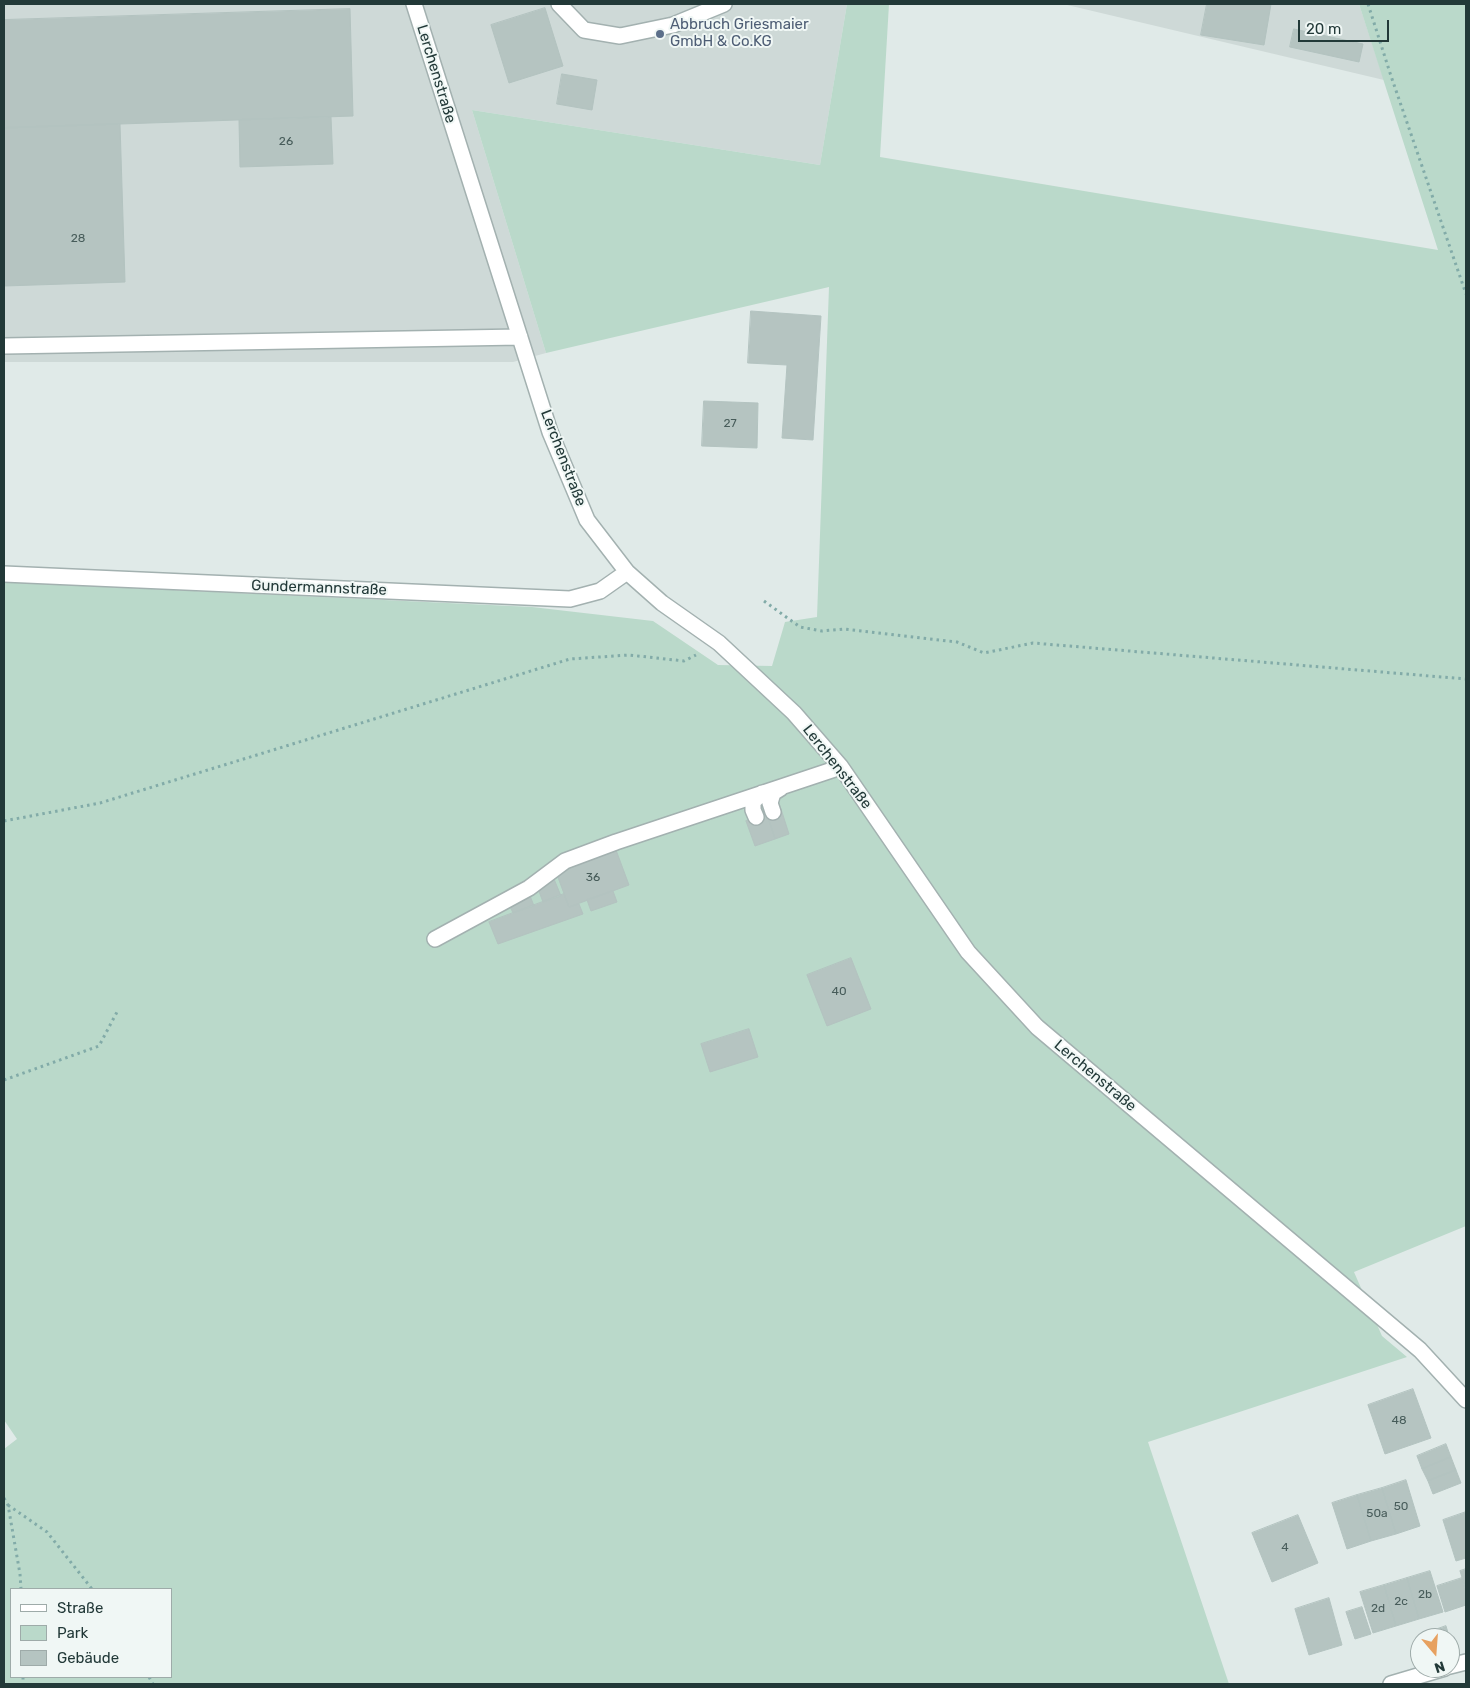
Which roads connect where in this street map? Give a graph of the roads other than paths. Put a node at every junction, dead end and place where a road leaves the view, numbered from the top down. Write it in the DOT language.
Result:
graph roads {
  1 [pos="414,4"];
  2 [pos="559,4"];
  3 [pos="724,4"];
  4 [pos="520,337"];
  5 [pos="4,346"];
  6 [pos="627,572"];
  7 [pos="4,574"];
  8 [pos="841,767"];
  9 [pos="787,785"];
  10 [pos="762,793"];
  11 [pos="773,812"];
  12 [pos="756,817"];
  13 [pos="435,939"];
  14 [pos="1466,1400"];
  15 [pos="1411,1678"];
  16 [pos="1391,1684"];
  1 -- 4 [label="street, Lerchenstraße"];
  2 -- 3 [label="street"];
  4 -- 5 [label="street"];
  4 -- 6 [label="street, Lerchenstraße"];
  6 -- 7 [label="street, Gundermannstraße"];
  6 -- 8 [label="street, Lerchenstraße"];
  8 -- 9 [label="street"];
  8 -- 14 [label="street, Lerchenstraße"];
  9 -- 10 [label="street"];
  9 -- 11 [label="street"];
  10 -- 12 [label="street"];
  10 -- 13 [label="street"];
  15 -- 16 [label="street"];
}
